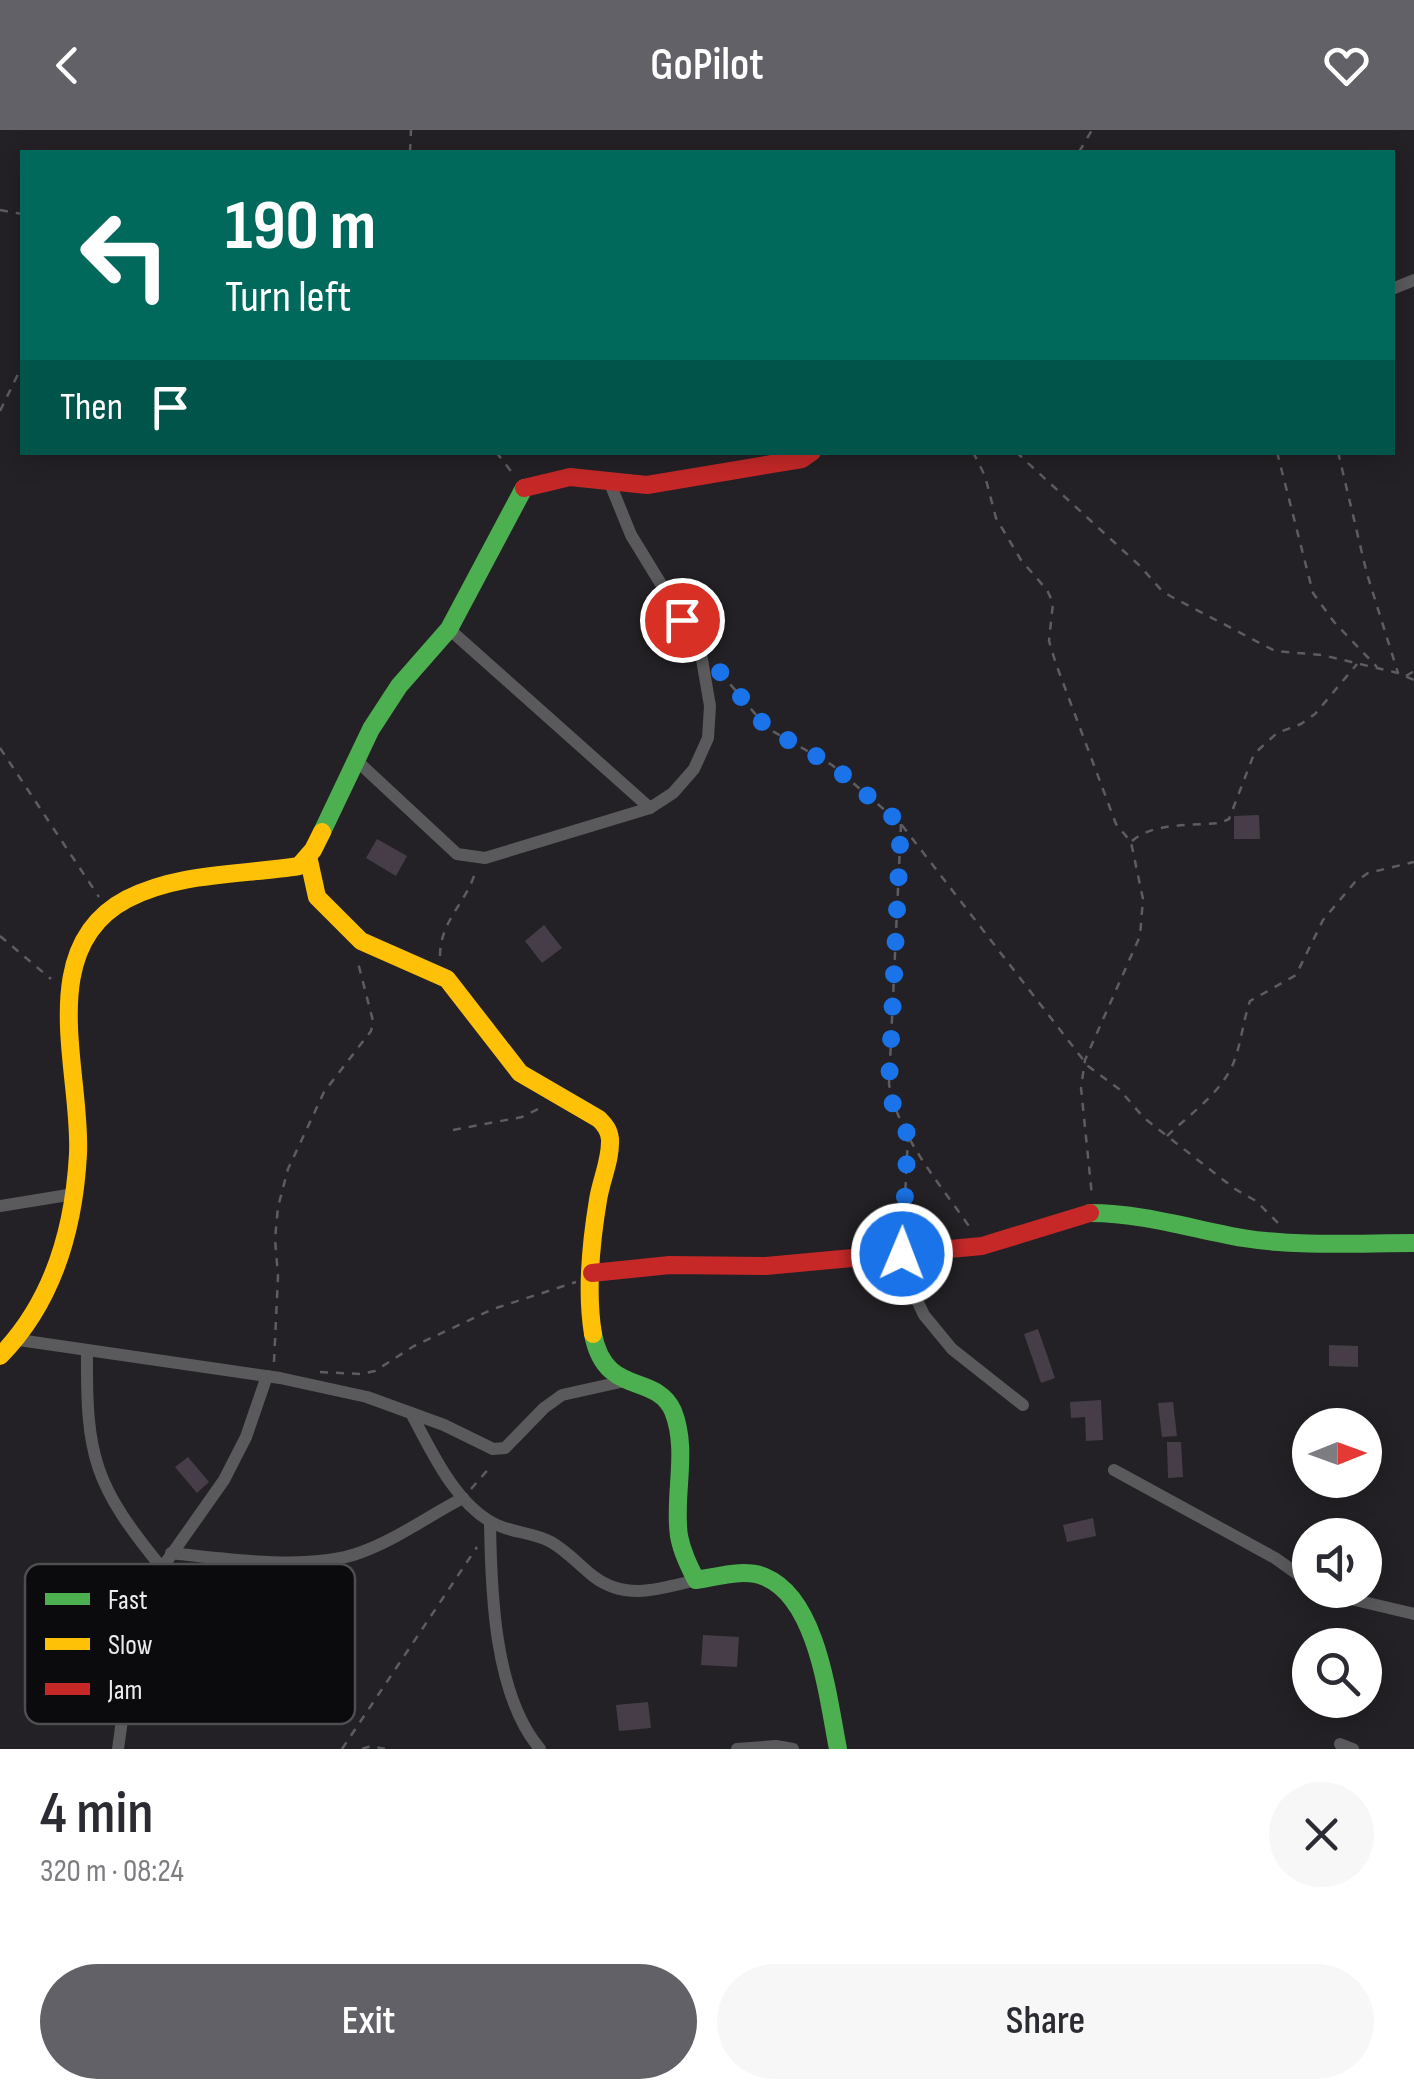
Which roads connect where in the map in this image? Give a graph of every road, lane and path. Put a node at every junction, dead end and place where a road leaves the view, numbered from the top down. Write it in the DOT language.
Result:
graph roads {
  1 [pos="20,371"];
  2 [pos="0,411"];
  3 [pos="498,455"];
  4 [pos="808,455"];
  5 [pos="975,455"];
  6 [pos="1019,455"];
  7 [pos="1278,455"];
  8 [pos="1339,455"];
  9 [pos="609,481"];
  10 [pos="524,488"];
  11 [pos="449,629"];
  12 [pos="700,648"];
  13 [pos="1358,664"];
  14 [pos="1379,670"];
  15 [pos="1414,672"];
  16 [pos="1398,673"];
  17 [pos="1405,676"];
  18 [pos="1414,680"];
  19 [pos="0,748"];
  20 [pos="356,759"];
  21 [pos="650,808"];
  22 [pos="901,824"];
  23 [pos="1131,842"];
  24 [pos="308,856"];
  25 [pos="470,858"];
  26 [pos="1414,862"];
  27 [pos="108,911"];
  28 [pos="0,936"];
  29 [pos="356,955"];
  30 [pos="432,974"];
  31 [pos="68,992"];
  32 [pos="1085,1060"];
  33 [pos="562,1097"];
  34 [pos="453,1130"];
  35 [pos="908,1135"];
  36 [pos="1166,1136"];
  37 [pos="74,1194"];
  38 [pos="0,1206"];
  39 [pos="1091,1213"];
  40 [pos="1302,1242"];
  41 [pos="1414,1243"];
  42 [pos="982,1246"];
  43 [pos="899,1254"];
  44 [pos="592,1275"];
  45 [pos="19,1340"];
  46 [pos="87,1350"];
  47 [pos="0,1356"];
  48 [pos="311,1372"];
  49 [pos="270,1377"];
  50 [pos="627,1381"];
  51 [pos="1023,1405"];
  52 [pos="411,1412"];
  53 [pos="505,1448"];
  54 [pos="1114,1470"];
  55 [pos="463,1498"];
  56 [pos="490,1526"];
  57 [pos="171,1553"];
  58 [pos="159,1564"];
  59 [pos="164,1564"];
  60 [pos="1292,1570"];
  61 [pos="696,1580"];
  62 [pos="1382,1606"];
  63 [pos="1414,1614"];
  64 [pos="121,1724"];
  65 [pos="118,1749"];
  66 [pos="342,1749"];
  67 [pos="362,1749"];
  68 [pos="385,1749"];
  69 [pos="540,1749"];
  70 [pos="737,1749"];
  71 [pos="794,1749"];
  72 [pos="838,1749"];
  1 -- 2 [label="path"];
  3 -- 10 [label="path"];
  4 -- 9 [label="street"];
  5 -- 23 [label="path"];
  6 -- 13 [label="path"];
  7 -- 14 [label="path"];
  8 -- 16 [label="path"];
  9 -- 10 [label="street"];
  9 -- 12 [label="street"];
  10 -- 11 [label="street"];
  11 -- 20 [label="street"];
  11 -- 21 [label="street"];
  12 -- 21 [label="street"];
  12 -- 22 [label="path"];
  13 -- 14 [label="path"];
  13 -- 23 [label="path"];
  14 -- 16 [label="path"];
  15 -- 17 [label="path"];
  16 -- 17 [label="path"];
  17 -- 18 [label="path"];
  19 -- 27 [label="path"];
  20 -- 24 [label="street"];
  20 -- 25 [label="street"];
  21 -- 25 [label="street"];
  22 -- 32 [label="path"];
  22 -- 35 [label="path"];
  23 -- 32 [label="path"];
  24 -- 27 [label="street"];
  24 -- 30 [label="street"];
  25 -- 30 [label="path"];
  26 -- 36 [label="path"];
  27 -- 31 [label="street"];
  28 -- 31 [label="path"];
  29 -- 49 [label="path"];
  30 -- 33 [label="street"];
  31 -- 37 [label="street"];
  32 -- 36 [label="path"];
  32 -- 39 [label="path"];
  33 -- 34 [label="path"];
  33 -- 44 [label="street"];
  35 -- 42 [label="path"];
  35 -- 43 [label="path"];
  36 -- 40 [label="path"];
  37 -- 38 [label="street"];
  37 -- 45 [label="street"];
  39 -- 40 [label="street"];
  39 -- 42 [label="street"];
  40 -- 41 [label="street"];
  42 -- 43 [label="street"];
  43 -- 44 [label="street"];
  43 -- 51 [label="street"];
  44 -- 48 [label="path"];
  44 -- 50 [label="street"];
  45 -- 46 [label="street"];
  45 -- 47 [label="street"];
  46 -- 49 [label="street"];
  46 -- 58 [label="street"];
  49 -- 52 [label="street"];
  49 -- 57 [label="street"];
  50 -- 53 [label="street"];
  50 -- 61 [label="street"];
  52 -- 53 [label="street"];
  52 -- 55 [label="street"];
  53 -- 55 [label="path"];
  54 -- 60 [label="street"];
  55 -- 56 [label="street"];
  55 -- 57 [label="street"];
  56 -- 61 [label="street"];
  56 -- 66 [label="path"];
  56 -- 69 [label="street"];
  57 -- 59 [label="street"];
  61 -- 72 [label="street"];
  62 -- 63 [label="street"];
  64 -- 65 [label="street"];
  67 -- 68 [label="path"];
  70 -- 71 [label="street"];
}
